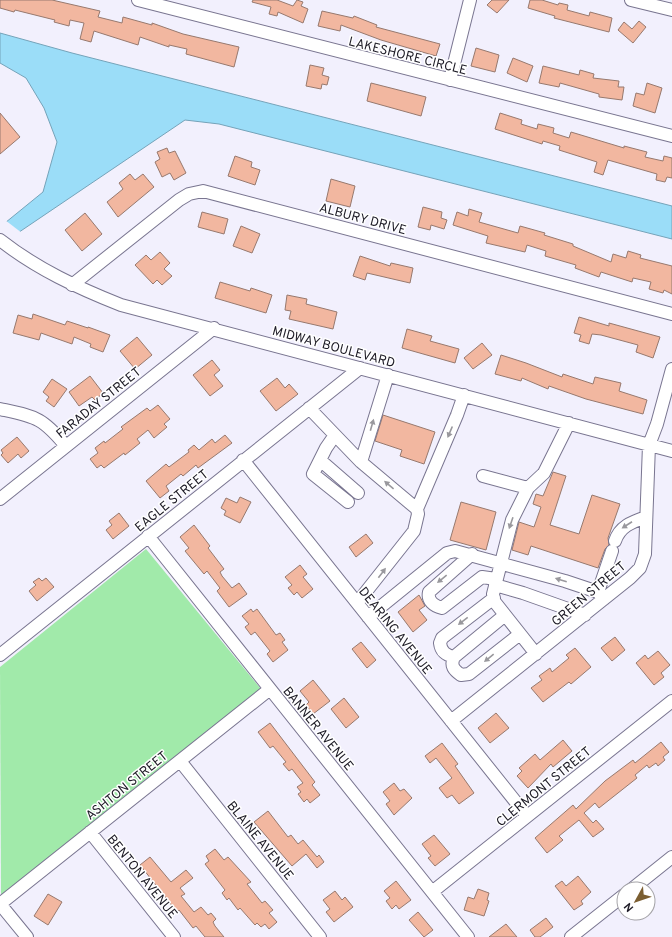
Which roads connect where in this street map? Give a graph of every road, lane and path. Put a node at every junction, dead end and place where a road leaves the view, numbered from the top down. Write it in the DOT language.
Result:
graph roads {
  1 [pos="138,0"];
  2 [pos="470,0"];
  3 [pos="631,0"];
  4 [pos="672,10"];
  5 [pos="450,80"];
  6 [pos="672,136"];
  7 [pos="0,240"];
  8 [pos="72,285"];
  9 [pos="672,314"];
  10 [pos="214,328"];
  11 [pos="360,368"];
  12 [pos="672,369"];
  13 [pos="388,375"];
  14 [pos="464,395"];
  15 [pos="309,408"];
  16 [pos="0,409"];
  17 [pos="569,423"];
  18 [pos="335,435"];
  19 [pos="649,445"];
  20 [pos="66,446"];
  21 [pos="672,451"];
  22 [pos="243,460"];
  23 [pos="320,460"];
  24 [pos="362,462"];
  25 [pos="483,476"];
  26 [pos="528,488"];
  27 [pos="358,493"];
  28 [pos="0,498"];
  29 [pos="348,502"];
  30 [pos="417,509"];
  31 [pos="646,517"];
  32 [pos="148,536"];
  33 [pos="472,554"];
  34 [pos="501,562"];
  35 [pos="496,582"];
  36 [pos="601,596"];
  37 [pos="494,598"];
  38 [pos="357,603"];
  39 [pos="505,615"];
  40 [pos="584,615"];
  41 [pos="368,617"];
  42 [pos="520,634"];
  43 [pos="536,654"];
  44 [pos="0,655"];
  45 [pos="454,657"];
  46 [pos="270,689"];
  47 [pos="672,701"];
  48 [pos="451,721"];
  49 [pos="180,761"];
  50 [pos="527,816"];
  51 [pos="90,832"];
  52 [pos="672,857"];
  53 [pos="642,881"];
  54 [pos="432,892"];
  55 [pos="616,901"];
  56 [pos="0,904"];
  57 [pos="27,937"];
  58 [pos="174,937"];
  59 [pos="320,937"];
  60 [pos="468,937"];
  61 [pos="571,937"];
  1 -- 5 [label="street, LAKESHORE CIRCLE"];
  2 -- 5 [label="street"];
  3 -- 4 [label="street"];
  5 -- 6 [label="street, LAKESHORE CIRCLE"];
  7 -- 8 [label="street, MIDWAY BOULEVARD"];
  8 -- 9 [label="street, ALBURY DRIVE"];
  8 -- 10 [label="street, MIDWAY BOULEVARD"];
  10 -- 11 [label="street, MIDWAY BOULEVARD"];
  10 -- 20 [label="street, FARADAY STREET"];
  11 -- 13 [label="street, MIDWAY BOULEVARD"];
  11 -- 15 [label="street, EAGLE STREET"];
  12 -- 19 [label="street, GREEN STREET"];
  13 -- 14 [label="street, MIDWAY BOULEVARD"];
  24 -- 13 [label="street, one-way"];
  14 -- 17 [label="street, MIDWAY BOULEVARD"];
  14 -- 30 [label="street, one-way"];
  15 -- 18 [label="street"];
  15 -- 22 [label="street, EAGLE STREET"];
  16 -- 20 [label="street"];
  17 -- 19 [label="street, MIDWAY BOULEVARD"];
  17 -- 26 [label="street"];
  18 -- 23 [label="street"];
  18 -- 24 [label="street"];
  19 -- 21 [label="street, MIDWAY BOULEVARD"];
  19 -- 31 [label="street, GREEN STREET"];
  20 -- 28 [label="street, FARADAY STREET"];
  22 -- 32 [label="street, EAGLE STREET"];
  22 -- 38 [label="street, DEARING AVENUE"];
  23 -- 27 [label="street"];
  23 -- 29 [label="street"];
  30 -- 24 [label="street, one-way"];
  25 -- 26 [label="street"];
  26 -- 34 [label="street, one-way"];
  38 -- 30 [label="street, one-way"];
  31 -- 36 [label="street, one-way"];
  31 -- 36 [label="street, GREEN STREET"];
  32 -- 44 [label="street, EAGLE STREET"];
  32 -- 46 [label="street, BANNER AVENUE"];
  33 -- 34 [label="street"];
  33 -- 35 [label="street, one-way"];
  33 -- 41 [label="street"];
  34 -- 35 [label="street"];
  36 -- 34 [label="street, one-way"];
  35 -- 37 [label="street"];
  35 -- 40 [label="street"];
  36 -- 40 [label="street, GREEN STREET"];
  37 -- 39 [label="street"];
  37 -- 45 [label="street, one-way"];
  38 -- 41 [label="street, DEARING AVENUE"];
  39 -- 42 [label="street"];
  39 -- 45 [label="street"];
  40 -- 43 [label="street, GREEN STREET"];
  41 -- 48 [label="street, DEARING AVENUE"];
  42 -- 43 [label="street"];
  42 -- 45 [label="street, one-way"];
  43 -- 48 [label="street, GREEN STREET"];
  46 -- 49 [label="street, ASHTON STREET"];
  46 -- 54 [label="street, BANNER AVENUE"];
  47 -- 50 [label="street, CLERMONT STREET"];
  48 -- 50 [label="street, DEARING AVENUE"];
  49 -- 51 [label="street, ASHTON STREET"];
  49 -- 59 [label="street, BLAINE AVENUE"];
  50 -- 54 [label="street, CLERMONT STREET"];
  51 -- 56 [label="street, ASHTON STREET"];
  51 -- 58 [label="street, BENTON AVENUE"];
  52 -- 53 [label="street"];
  54 -- 60 [label="street, BANNER AVENUE"];
  55 -- 61 [label="street"];
  56 -- 57 [label="street"];
}
